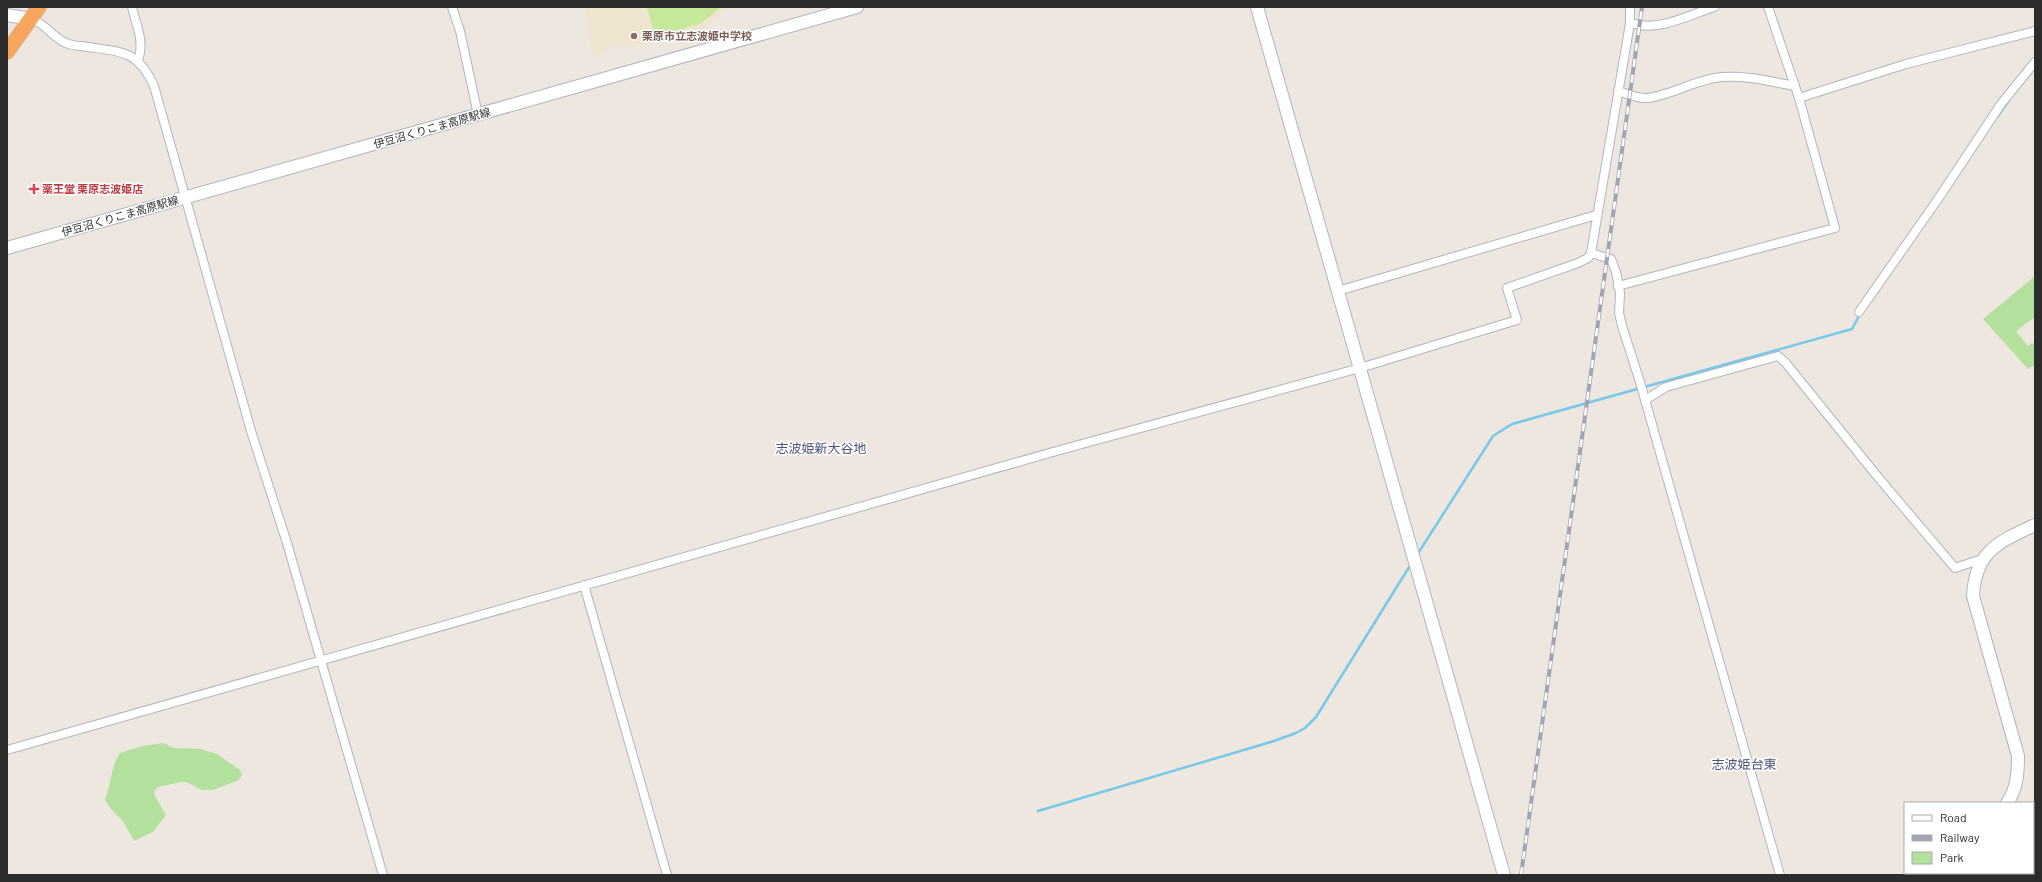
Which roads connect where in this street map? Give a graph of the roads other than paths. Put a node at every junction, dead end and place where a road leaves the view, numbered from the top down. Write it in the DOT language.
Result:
graph roads {
  1 [pos="39,7"];
  2 [pos="132,7"];
  3 [pos="452,7"];
  4 [pos="857,7"];
  5 [pos="1257,7"];
  6 [pos="1630,7"];
  7 [pos="1714,7"];
  8 [pos="1768,7"];
  9 [pos="824,11"];
  10 [pos="7,15"];
  11 [pos="31,20"];
  12 [pos="1630,23"];
  13 [pos="2035,31"];
  14 [pos="7,52"];
  15 [pos="138,60"];
  16 [pos="2035,62"];
  17 [pos="1795,86"];
  18 [pos="1618,91"];
  19 [pos="1799,98"];
  20 [pos="478,115"];
  21 [pos="185,198"];
  22 [pos="1596,215"];
  23 [pos="7,248"];
  24 [pos="1591,253"];
  25 [pos="1618,286"];
  26 [pos="1338,291"];
  27 [pos="1859,312"];
  28 [pos="1360,368"];
  29 [pos="1644,397"];
  30 [pos="2035,525"];
  31 [pos="1982,559"];
  32 [pos="584,585"];
  33 [pos="320,661"];
  34 [pos="7,750"];
  35 [pos="2008,802"];
  36 [pos="383,875"];
  37 [pos="667,875"];
  38 [pos="1504,875"];
  39 [pos="1780,875"];
  1 -- 11 [label="highway"];
  2 -- 15 [label="street"];
  3 -- 20 [label="street"];
  4 -- 9 [label="street, 伊豆沼くりこま高原駅線"];
  5 -- 26 [label="street"];
  6 -- 12 [label="street"];
  7 -- 12 [label="street"];
  8 -- 17 [label="street"];
  9 -- 20 [label="street, 伊豆沼くりこま高原駅線"];
  10 -- 11 [label="street"];
  11 -- 14 [label="highway"];
  11 -- 15 [label="street"];
  12 -- 18 [label="street"];
  13 -- 19 [label="street"];
  15 -- 21 [label="street"];
  16 -- 27 [label="street"];
  17 -- 18 [label="street"];
  17 -- 19 [label="street"];
  18 -- 22 [label="street"];
  19 -- 25 [label="street"];
  20 -- 21 [label="street, 伊豆沼くりこま高原駅線"];
  21 -- 23 [label="street, 伊豆沼くりこま高原駅線"];
  21 -- 33 [label="street"];
  22 -- 24 [label="street"];
  22 -- 26 [label="street"];
  24 -- 25 [label="street"];
  24 -- 28 [label="street"];
  25 -- 29 [label="street"];
  26 -- 28 [label="street"];
  28 -- 32 [label="street"];
  28 -- 38 [label="street"];
  29 -- 31 [label="street"];
  29 -- 39 [label="street"];
  30 -- 31 [label="street"];
  31 -- 35 [label="street"];
  32 -- 33 [label="street"];
  32 -- 37 [label="street"];
  33 -- 34 [label="street"];
  33 -- 36 [label="street"];
}
